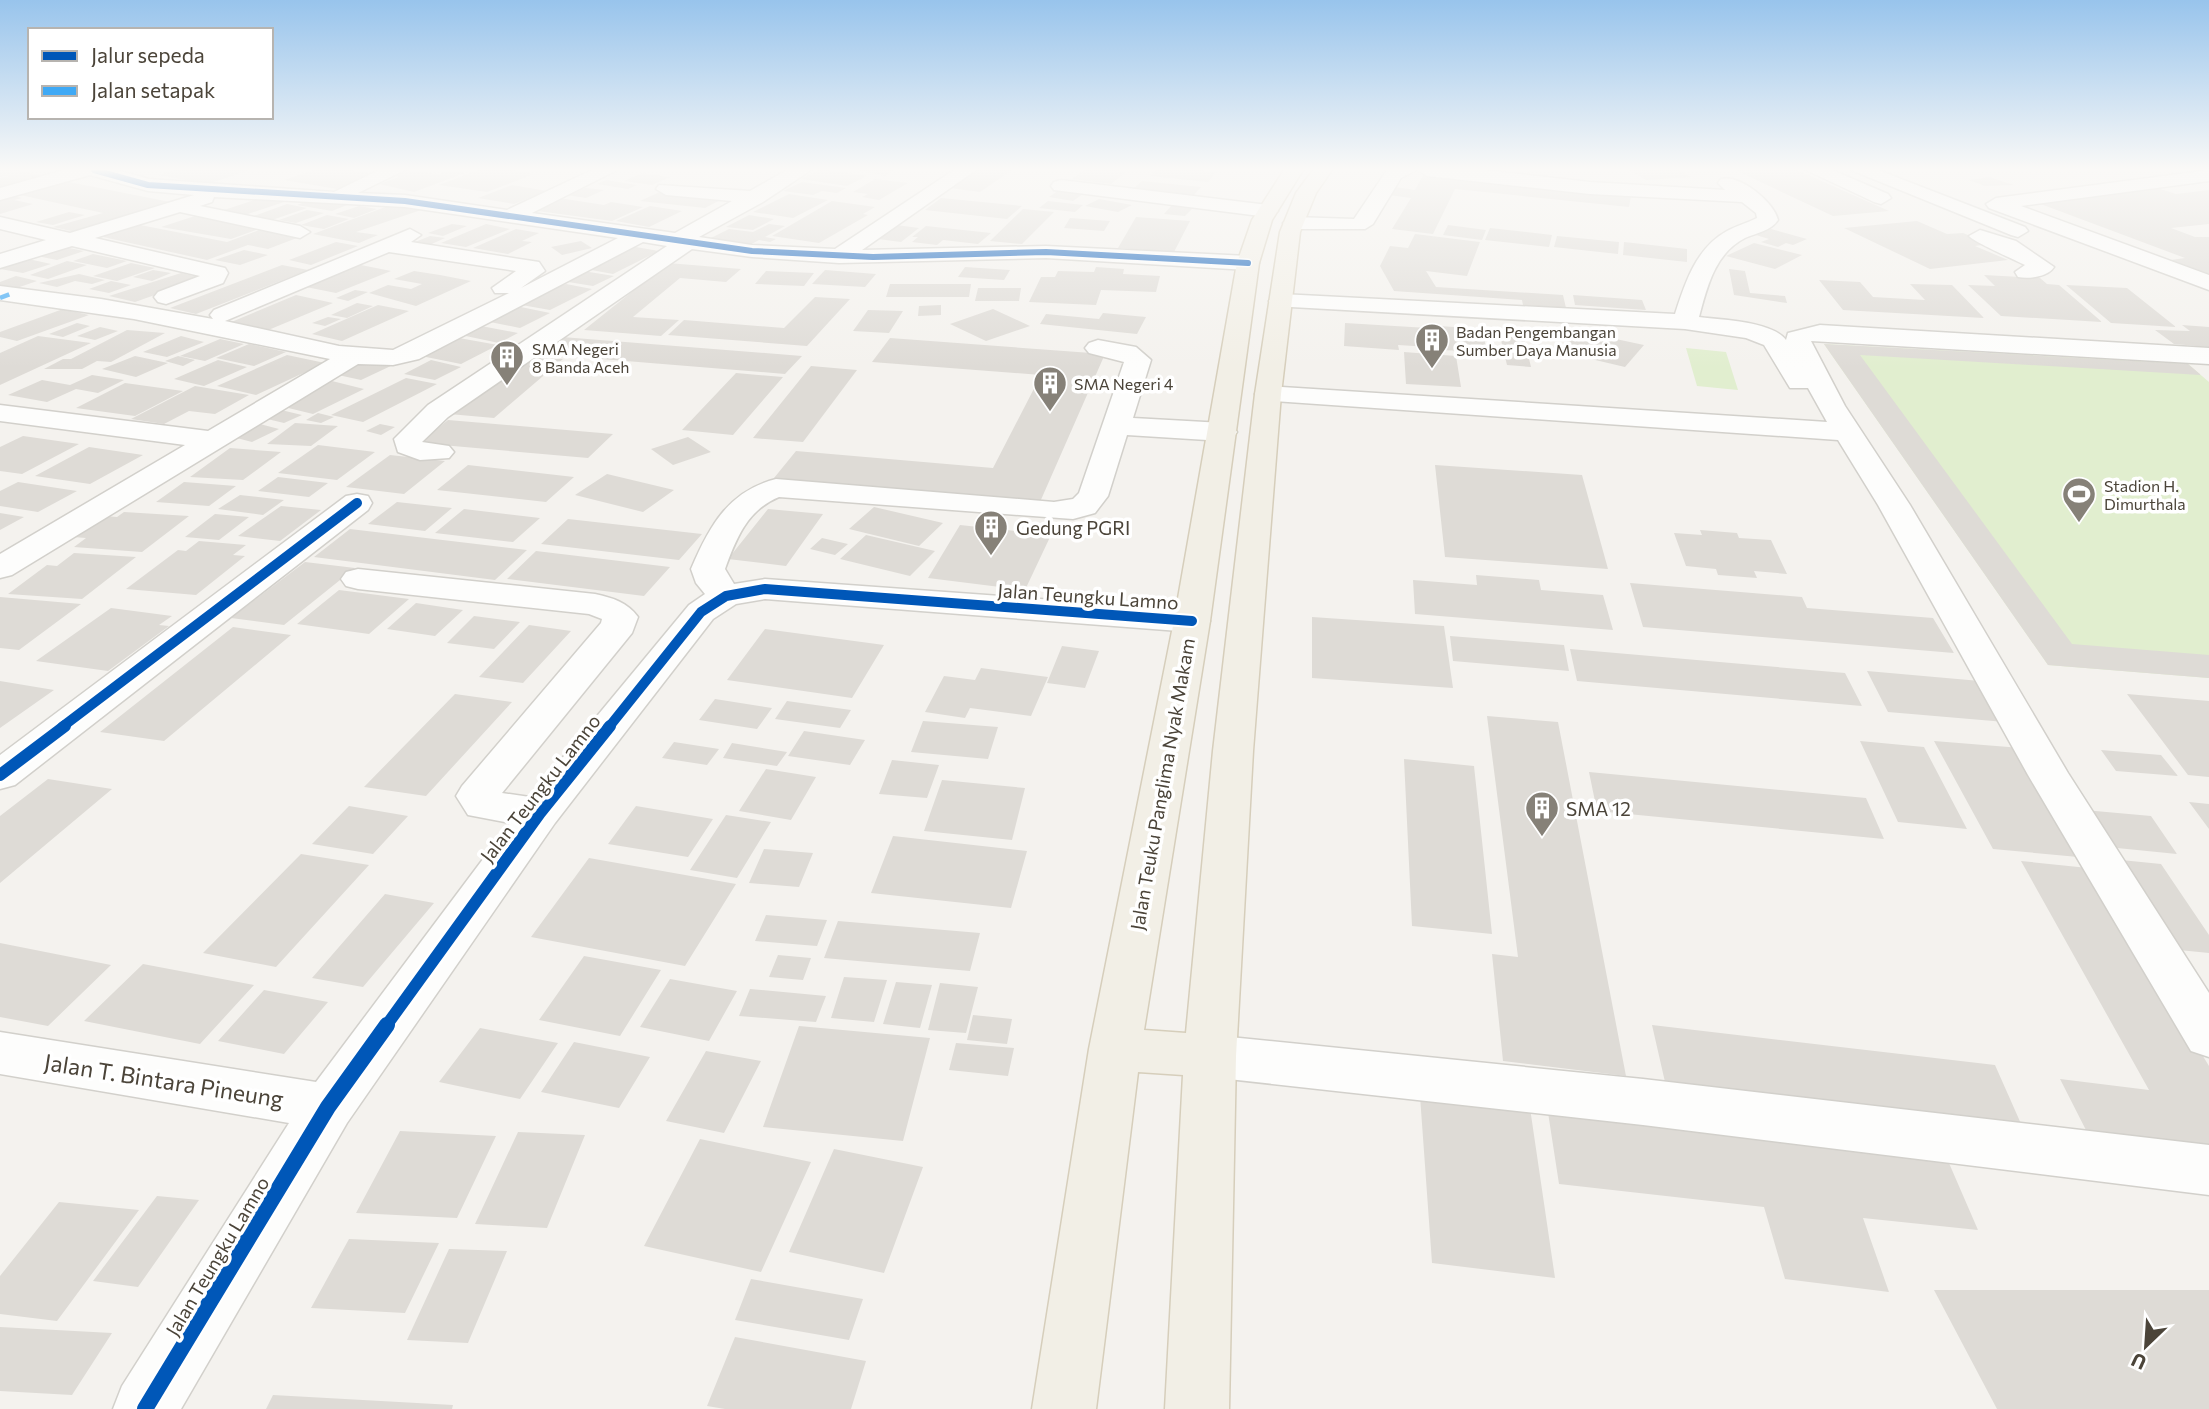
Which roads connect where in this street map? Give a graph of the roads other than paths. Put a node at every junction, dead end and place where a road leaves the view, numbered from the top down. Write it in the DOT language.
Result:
graph roads {
  1 [pos="57,236"];
  2 [pos="81,236"];
  3 [pos="407,236"];
  4 [pos="638,236"];
  5 [pos="691,236"];
  6 [pos="869,236"];
  7 [pos="1257,236"];
  8 [pos="1280,236"];
  9 [pos="1735,236"];
  10 [pos="1982,236"];
  11 [pos="2028,236"];
  12 [pos="2082,236"];
  13 [pos="71,239"];
  14 [pos="680,242"];
  15 [pos="386,245"];
  16 [pos="839,256"];
  17 [pos="0,261"];
  18 [pos="1248,263"];
  19 [pos="2026,272"];
  20 [pos="2209,283"];
  21 [pos="2162,288"];
  22 [pos="3,295"];
  23 [pos="166,297"];
  24 [pos="1281,302"];
  25 [pos="222,315"];
  26 [pos="1685,322"];
  27 [pos="416,331"];
  28 [pos="1098,348"];
  29 [pos="355,355"];
  30 [pos="2209,356"];
  31 [pos="1268,394"];
  32 [pos="0,413"];
  33 [pos="1116,426"];
  34 [pos="1836,431"];
  35 [pos="1223,432"];
  36 [pos="213,440"];
  37 [pos="439,452"];
  38 [pos="356,503"];
  39 [pos="5,562"];
  40 [pos="358,579"];
  41 [pos="726,596"];
  42 [pos="1192,621"];
  43 [pos="0,775"];
  44 [pos="540,813"];
  45 [pos="2209,1036"];
  46 [pos="1115,1049"];
  47 [pos="0,1053"];
  48 [pos="1210,1056"];
  49 [pos="328,1107"];
  50 [pos="2209,1170"];
  51 [pos="145,1409"];
  52 [pos="1064,1409"];
  53 [pos="1197,1409"];
  1 -- 13 [label="street"];
  2 -- 13 [label="street"];
  3 -- 15 [label="street"];
  4 -- 14 [label="street"];
  4 -- 29 [label="street"];
  5 -- 14 [label="street"];
  6 -- 16 [label="street"];
  7 -- 18 [label="main road, Jalan Teuku Panglima Nyak Makam"];
  8 -- 24 [label="main road, Jalan Teuku Panglima Nyak Makam"];
  9 -- 26 [label="street"];
  10 -- 19 [label="street"];
  11 -- 21 [label="street"];
  12 -- 20 [label="street"];
  13 -- 17 [label="street"];
  13 -- 23 [label="street"];
  14 -- 16 [label="street"];
  14 -- 37 [label="street"];
  15 -- 25 [label="street"];
  15 -- 27 [label="street"];
  16 -- 18 [label="street"];
  18 -- 35 [label="main road, Jalan Teuku Panglima Nyak Makam"];
  22 -- 29 [label="street"];
  24 -- 26 [label="street"];
  24 -- 31 [label="main road, Jalan Teuku Panglima Nyak Makam"];
  26 -- 34 [label="street"];
  28 -- 33 [label="street"];
  29 -- 36 [label="street"];
  30 -- 34 [label="street"];
  31 -- 34 [label="street"];
  31 -- 48 [label="main road, Jalan Teuku Panglima Nyak Makam"];
  32 -- 36 [label="street"];
  33 -- 35 [label="street"];
  33 -- 41 [label="street"];
  34 -- 45 [label="street"];
  35 -- 42 [label="main road, Jalan Teuku Panglima Nyak Makam"];
  36 -- 39 [label="street"];
  38 -- 43 [label="street"];
  40 -- 44 [label="street"];
  41 -- 42 [label="street, Jalan Teungku Lamno"];
  41 -- 44 [label="street, Jalan Teungku Lamno"];
  42 -- 46 [label="main road, Jalan Teuku Panglima Nyak Makam"];
  44 -- 49 [label="street, Jalan Teungku Lamno"];
  46 -- 48 [label="main road"];
  46 -- 52 [label="main road, Jalan Teuku Panglima Nyak Makam"];
  47 -- 49 [label="street, Jalan T. Bintara Pineung"];
  48 -- 50 [label="street"];
  48 -- 53 [label="main road, Jalan Teuku Panglima Nyak Makam"];
  49 -- 51 [label="street, Jalan Teungku Lamno"];
}
